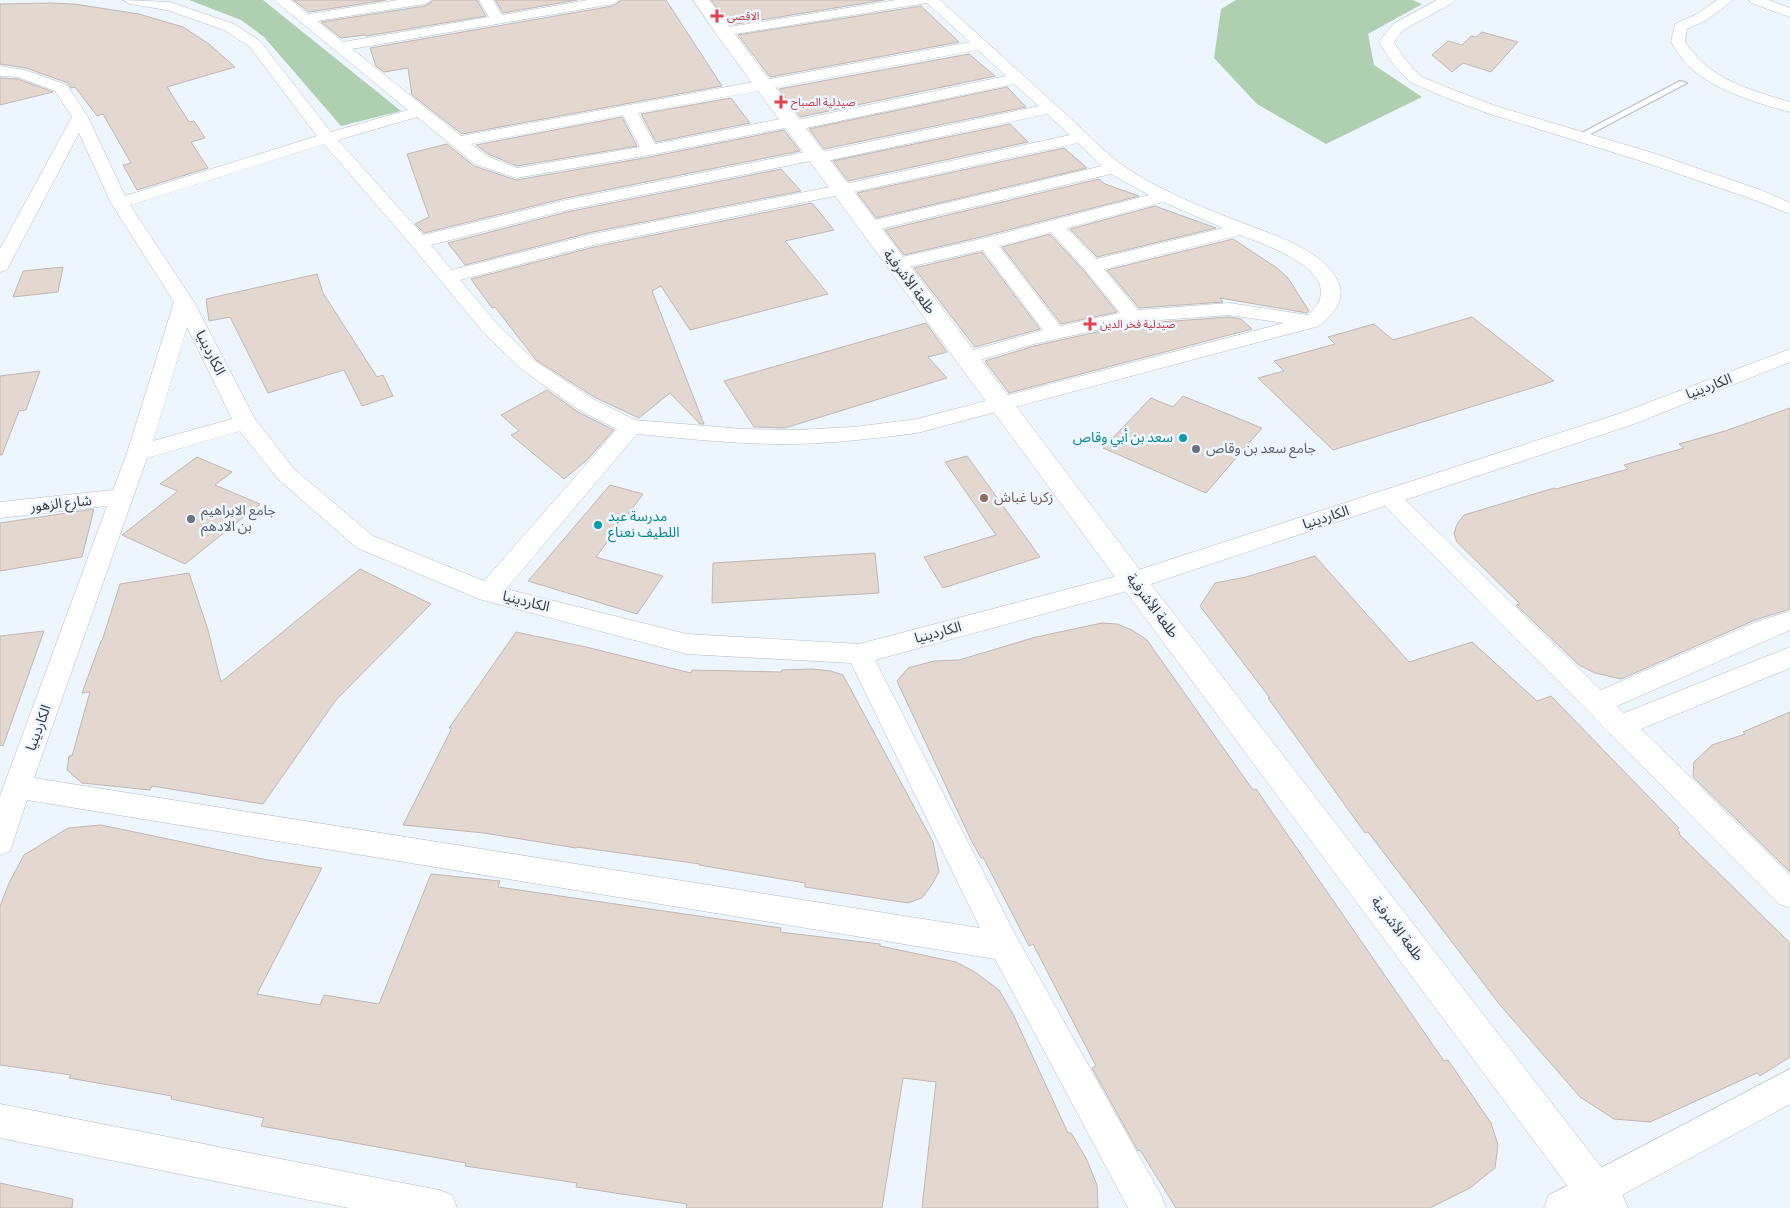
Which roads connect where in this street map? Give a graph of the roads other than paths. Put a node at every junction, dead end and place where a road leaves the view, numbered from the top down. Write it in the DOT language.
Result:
graph roads {
  1 [pos="130,0"];
  2 [pos="281,0"];
  3 [pos="425,0"];
  4 [pos="486,0"];
  5 [pos="613,0"];
  6 [pos="701,0"];
  7 [pos="922,0"];
  8 [pos="932,0"];
  9 [pos="1726,0"];
  10 [pos="1756,0"];
  11 [pos="1436,2"];
  12 [pos="1790,14"];
  13 [pos="306,19"];
  14 [pos="498,20"];
  15 [pos="723,32"];
  16 [pos="980,45"];
  17 [pos="340,47"];
  18 [pos="0,71"];
  19 [pos="1016,79"];
  20 [pos="1683,83"];
  21 [pos="762,85"];
  22 [pos="1790,107"];
  23 [pos="1049,109"];
  24 [pos="628,110"];
  25 [pos="421,111"];
  26 [pos="80,117"];
  27 [pos="791,124"];
  28 [pos="1580,136"];
  29 [pos="327,138"];
  30 [pos="1080,138"];
  31 [pos="458,141"];
  32 [pos="650,150"];
  33 [pos="816,156"];
  34 [pos="1114,168"];
  35 [pos="840,190"];
  36 [pos="1166,196"];
  37 [pos="120,203"];
  38 [pos="1790,209"];
  39 [pos="1054,225"];
  40 [pos="868,227"];
  41 [pos="1241,229"];
  42 [pos="419,242"];
  43 [pos="988,243"];
  44 [pos="896,264"];
  45 [pos="0,266"];
  46 [pos="1092,266"];
  47 [pos="448,277"];
  48 [pos="184,302"];
  49 [pos="1133,316"];
  50 [pos="1312,322"];
  51 [pos="1055,333"];
  52 [pos="1790,356"];
  53 [pos="966,358"];
  54 [pos="1002,403"];
  55 [pos="245,422"];
  56 [pos="631,427"];
  57 [pos="138,454"];
  58 [pos="122,497"];
  59 [pos="1389,497"];
  60 [pos="0,510"];
  61 [pos="1133,581"];
  62 [pos="488,593"];
  63 [pos="1790,620"];
  64 [pos="859,654"];
  65 [pos="1790,657"];
  66 [pos="1596,704"];
  67 [pos="1620,726"];
  68 [pos="18,787"];
  69 [pos="0,842"];
  70 [pos="1790,895"];
  71 [pos="1005,946"];
  72 [pos="1790,1086"];
  73 [pos="0,1121"];
  74 [pos="1601,1198"];
  75 [pos="439,1208"];
  76 [pos="1148,1208"];
  77 [pos="1562,1208"];
  1 -- 29 [label="street"];
  2 -- 13 [label="street"];
  3 -- 13 [label="street"];
  4 -- 14 [label="street"];
  5 -- 14 [label="street"];
  6 -- 15 [label="main road, طلعة الأشرفية"];
  7 -- 15 [label="street"];
  8 -- 16 [label="street"];
  9 -- 22 [label="street"];
  10 -- 12 [label="street"];
  11 -- 28 [label="street"];
  13 -- 17 [label="street"];
  14 -- 17 [label="street"];
  15 -- 21 [label="main road, طلعة الأشرفية"];
  16 -- 19 [label="street"];
  16 -- 21 [label="street"];
  17 -- 25 [label="street"];
  18 -- 26 [label="street, الكاردينيا"];
  19 -- 23 [label="street"];
  19 -- 27 [label="street"];
  20 -- 28 [label="lane"];
  21 -- 24 [label="street"];
  21 -- 27 [label="main road, طلعة الأشرفية"];
  23 -- 30 [label="street"];
  23 -- 33 [label="street"];
  24 -- 31 [label="street"];
  24 -- 32 [label="street"];
  25 -- 29 [label="street"];
  25 -- 31 [label="street"];
  26 -- 37 [label="street, الكاردينيا"];
  26 -- 45 [label="street"];
  27 -- 32 [label="street"];
  27 -- 33 [label="main road, طلعة الأشرفية"];
  28 -- 38 [label="street"];
  29 -- 37 [label="street"];
  29 -- 42 [label="street"];
  30 -- 34 [label="street"];
  30 -- 35 [label="street"];
  31 -- 32 [label="street"];
  33 -- 35 [label="main road, طلعة الأشرفية"];
  33 -- 42 [label="street"];
  34 -- 36 [label="street"];
  34 -- 40 [label="street"];
  35 -- 40 [label="main road, طلعة الأشرفية"];
  35 -- 47 [label="street"];
  36 -- 39 [label="street"];
  36 -- 41 [label="street"];
  37 -- 48 [label="street, الكاردينيا"];
  39 -- 43 [label="street"];
  39 -- 46 [label="street"];
  40 -- 44 [label="main road, طلعة الأشرفية"];
  41 -- 46 [label="street"];
  41 -- 50 [label="street"];
  42 -- 47 [label="street"];
  43 -- 44 [label="street"];
  43 -- 51 [label="street"];
  44 -- 53 [label="main road, طلعة الأشرفية"];
  46 -- 49 [label="street"];
  47 -- 56 [label="street"];
  48 -- 55 [label="street, الكاردينيا"];
  48 -- 57 [label="street, الكاردينيا"];
  49 -- 50 [label="street"];
  49 -- 51 [label="street"];
  50 -- 54 [label="street"];
  51 -- 53 [label="street"];
  52 -- 59 [label="street, الكاردينيا"];
  53 -- 54 [label="main road, طلعة الأشرفية"];
  54 -- 56 [label="street"];
  54 -- 61 [label="main road, طلعة الأشرفية"];
  55 -- 57 [label="street"];
  55 -- 62 [label="street, الكاردينيا"];
  56 -- 62 [label="street"];
  57 -- 58 [label="street, الكاردينيا"];
  58 -- 60 [label="street, شارع الزهور"];
  58 -- 68 [label="street, الكاردينيا"];
  59 -- 61 [label="street, الكاردينيا"];
  59 -- 66 [label="street"];
  61 -- 64 [label="street, الكاردينيا"];
  61 -- 74 [label="main road, طلعة الأشرفية"];
  62 -- 64 [label="street, الكاردينيا"];
  63 -- 66 [label="street"];
  64 -- 71 [label="street"];
  65 -- 67 [label="street"];
  66 -- 67 [label="street"];
  67 -- 70 [label="street"];
  68 -- 69 [label="street, الكاردينيا"];
  68 -- 71 [label="street"];
  71 -- 76 [label="street"];
  72 -- 74 [label="street"];
  73 -- 75 [label="street"];
  74 -- 77 [label="street"];
}
